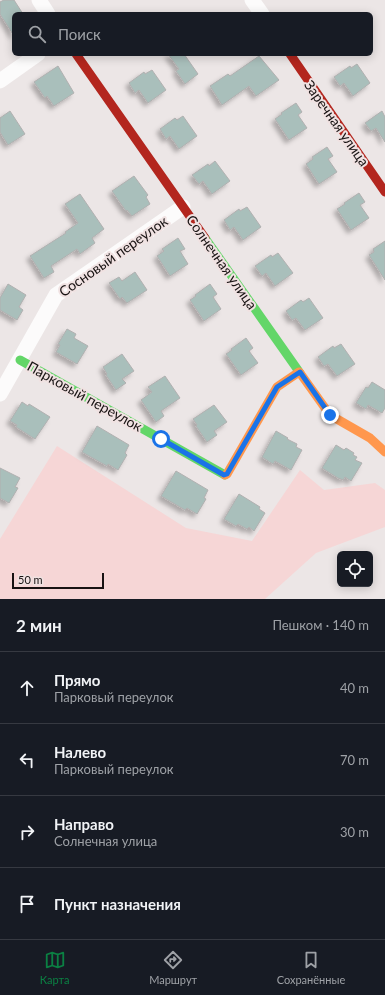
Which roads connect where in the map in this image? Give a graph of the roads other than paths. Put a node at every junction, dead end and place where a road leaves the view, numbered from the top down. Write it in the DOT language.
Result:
graph roads {
  1 [pos="39,0"];
  2 [pos="252,0"];
  3 [pos="47,12"];
  4 [pos="261,12"];
  5 [pos="35,56"];
  6 [pos="77,56"];
  7 [pos="291,56"];
  8 [pos="0,82"];
  9 [pos="385,192"];
  10 [pos="183,207"];
  11 [pos="20,360"];
  12 [pos="300,372"];
  13 [pos="0,394"];
  14 [pos="385,452"];
  1 -- 3 [label="street"];
  2 -- 4 [label="street"];
  5 -- 8 [label="street"];
  6 -- 10 [label="street, Солнечная улица"];
  7 -- 9 [label="street, Заречная улица"];
  10 -- 11 [label="street, Сосновый переулок"];
  10 -- 12 [label="street, Солнечная улица"];
  11 -- 12 [label="street, Парковый переулок"];
  11 -- 13 [label="street, Сосновый переулок"];
  12 -- 14 [label="street, Солнечная улица"];
}
